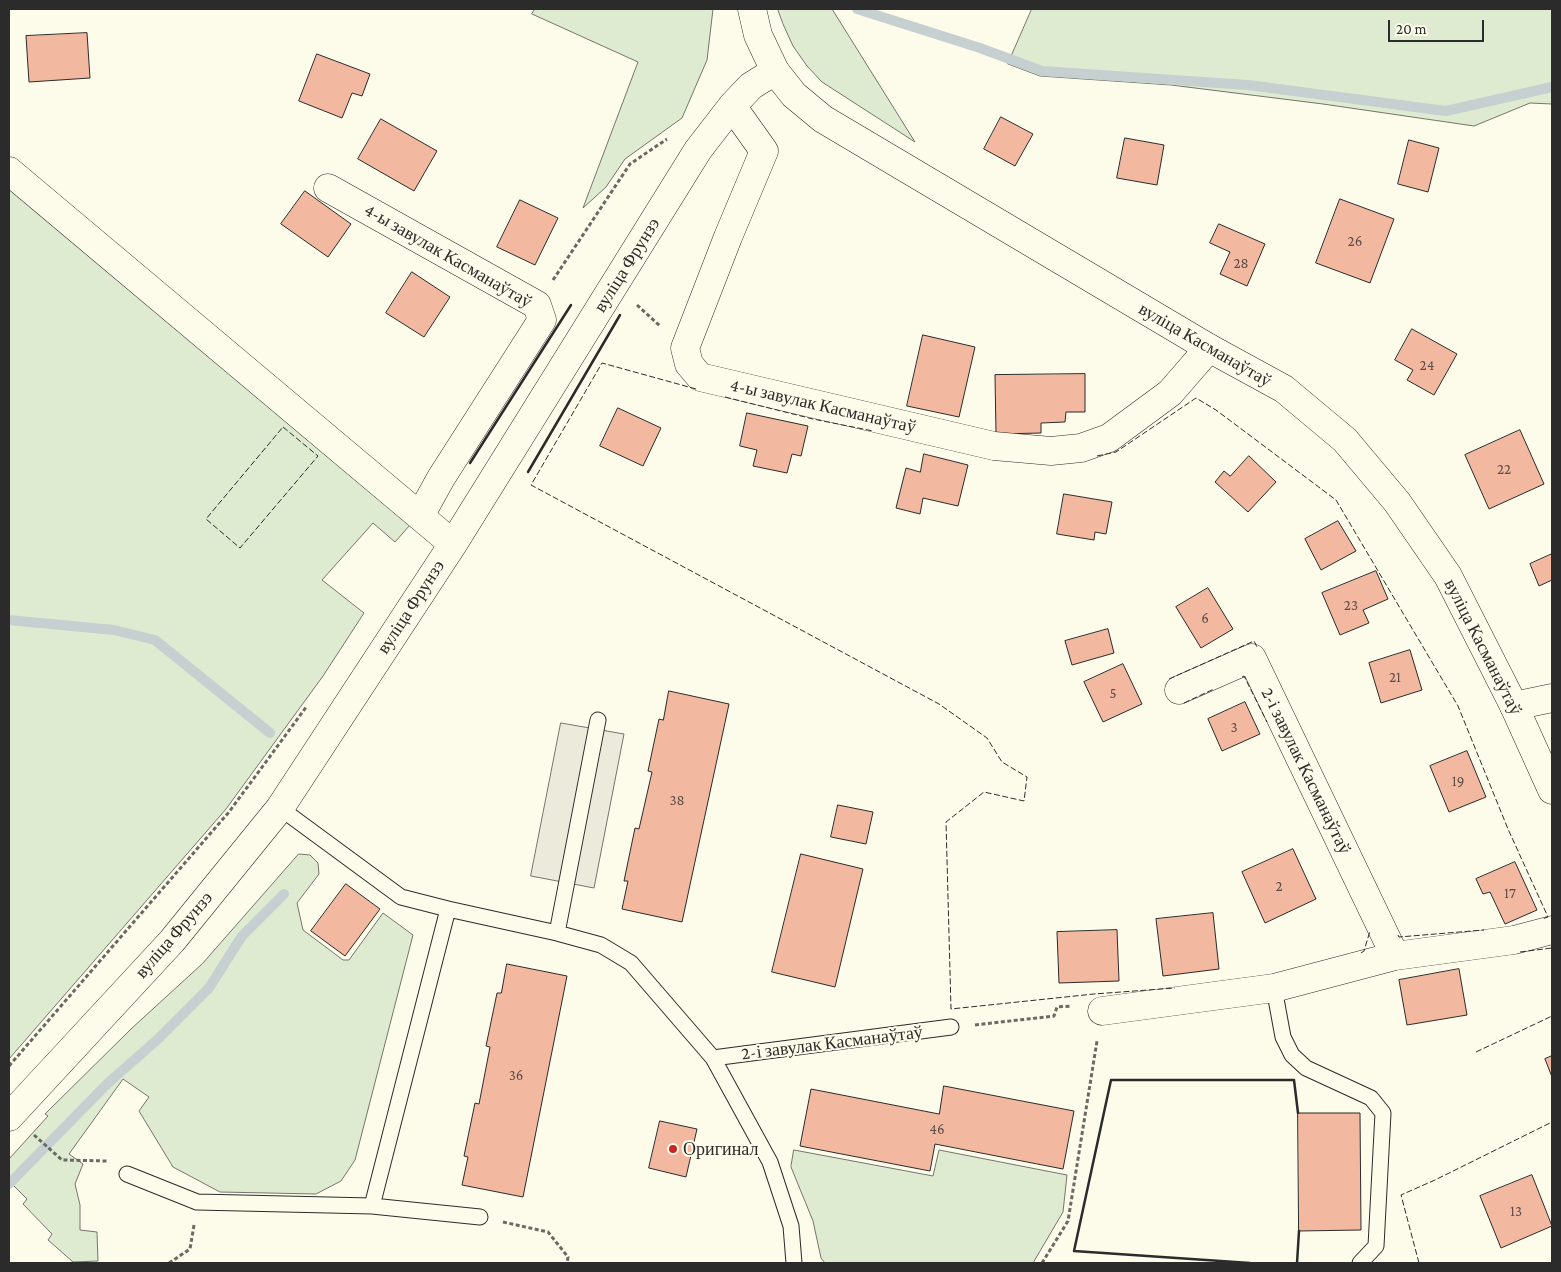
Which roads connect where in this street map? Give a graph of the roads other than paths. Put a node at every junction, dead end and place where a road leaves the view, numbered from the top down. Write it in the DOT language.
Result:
graph roads {
  1 [pos="752,9"];
  2 [pos="775,71"];
  3 [pos="732,106"];
  4 [pos="9,171"];
  5 [pos="328,188"];
  6 [pos="1208,348"];
  7 [pos="420,516"];
  8 [pos="453,544"];
  9 [pos="1179,690"];
  10 [pos="1552,698"];
  11 [pos="1514,706"];
  12 [pos="598,720"];
  13 [pos="1552,790"];
  14 [pos="280,808"];
  15 [pos="448,910"];
  16 [pos="1552,930"];
  17 [pos="557,933"];
  18 [pos="1395,956"];
  19 [pos="1274,988"];
  20 [pos="1102,1011"];
  21 [pos="951,1027"];
  22 [pos="713,1058"];
  23 [pos="10,1116"];
  24 [pos="127,1174"];
  25 [pos="372,1206"];
  26 [pos="480,1216"];
  27 [pos="794,1263"];
  28 [pos="1360,1263"];
  1 -- 2 [label="street, вуліца Касманаўтаў"];
  2 -- 3 [label="street, вуліца Фрунзэ"];
  2 -- 6 [label="street, вуліца Касманаўтаў"];
  3 -- 6 [label="street, 4-ы завулак Касманаўтаў"];
  3 -- 8 [label="street, вуліца Фрунзэ"];
  4 -- 7 [label="street"];
  5 -- 7 [label="street, 4-ы завулак Касманаўтаў"];
  6 -- 11 [label="street, вуліца Касманаўтаў"];
  7 -- 8 [label="street"];
  8 -- 14 [label="street, вуліца Фрунзэ"];
  9 -- 18 [label="street, 2-і завулак Касманаўтаў"];
  10 -- 11 [label="street"];
  11 -- 13 [label="street, вуліца Касманаўтаў"];
  12 -- 17 [label="lane"];
  14 -- 15 [label="lane"];
  14 -- 23 [label="street, вуліца Фрунзэ"];
  15 -- 17 [label="lane"];
  15 -- 25 [label="lane"];
  16 -- 18 [label="street"];
  17 -- 22 [label="lane"];
  18 -- 19 [label="street"];
  19 -- 20 [label="street"];
  19 -- 28 [label="lane"];
  21 -- 22 [label="lane, 2-і завулак Касманаўтаў"];
  22 -- 27 [label="lane"];
  24 -- 25 [label="lane"];
  25 -- 26 [label="lane"];
}
